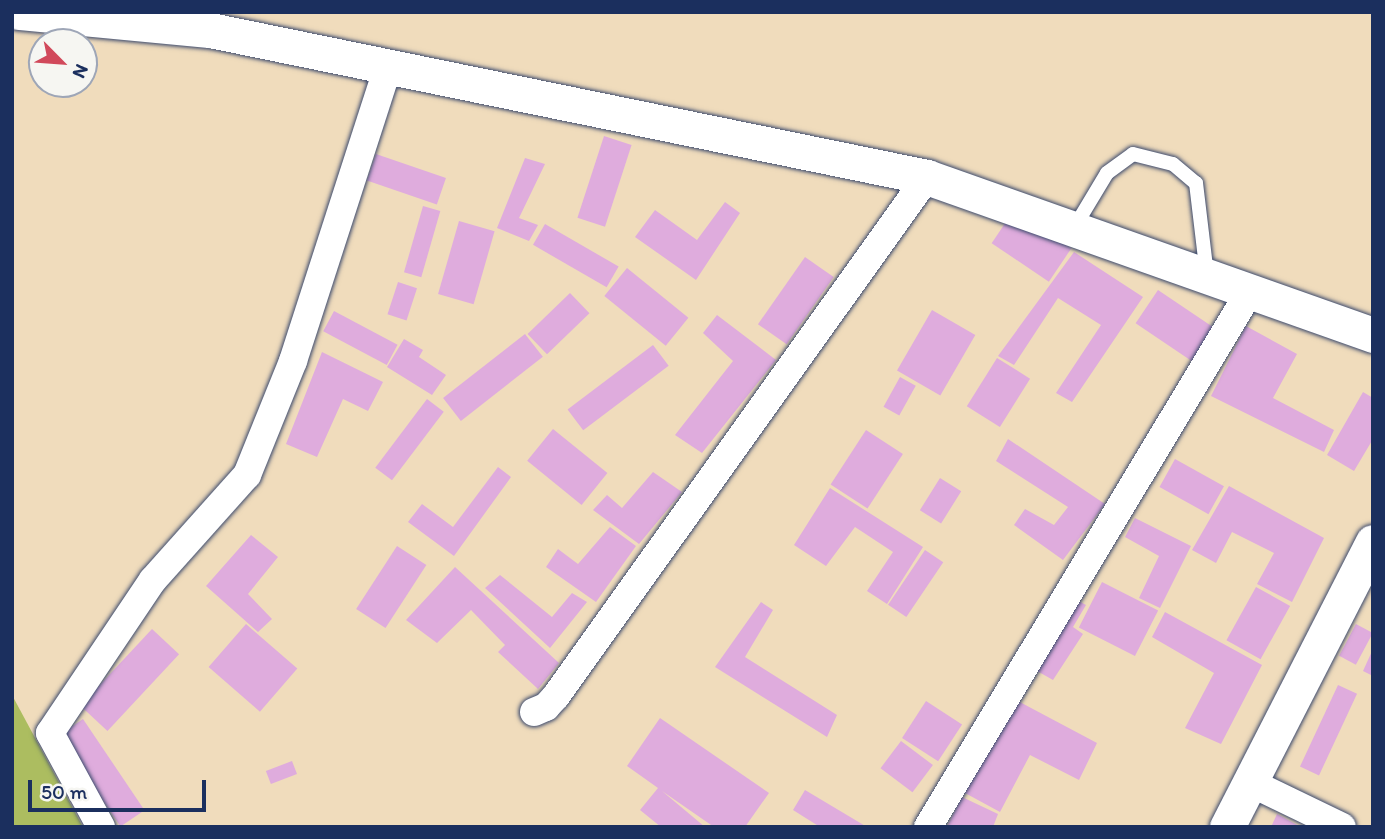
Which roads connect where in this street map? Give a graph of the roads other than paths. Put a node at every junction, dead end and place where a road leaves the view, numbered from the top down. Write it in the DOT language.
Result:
graph roads {
  1 [pos="19,12"];
  2 [pos="213,21"];
  3 [pos="388,67"];
  4 [pos="926,177"];
  5 [pos="1073,229"];
  6 [pos="1207,276"];
  7 [pos="1250,292"];
  8 [pos="1373,335"];
  9 [pos="1373,542"];
  10 [pos="534,712"];
  11 [pos="1249,782"];
  12 [pos="101,827"];
  13 [pos="928,827"];
  14 [pos="1227,827"];
  15 [pos="1342,827"];
  1 -- 2 [label="street"];
  2 -- 3 [label="street"];
  3 -- 4 [label="street"];
  3 -- 12 [label="street"];
  4 -- 5 [label="street"];
  4 -- 10 [label="street"];
  5 -- 6 [label="street"];
  5 -- 6 [label="lane"];
  6 -- 7 [label="street"];
  7 -- 8 [label="street"];
  7 -- 13 [label="street"];
  9 -- 11 [label="street"];
  11 -- 14 [label="street"];
  11 -- 15 [label="street"];
}
